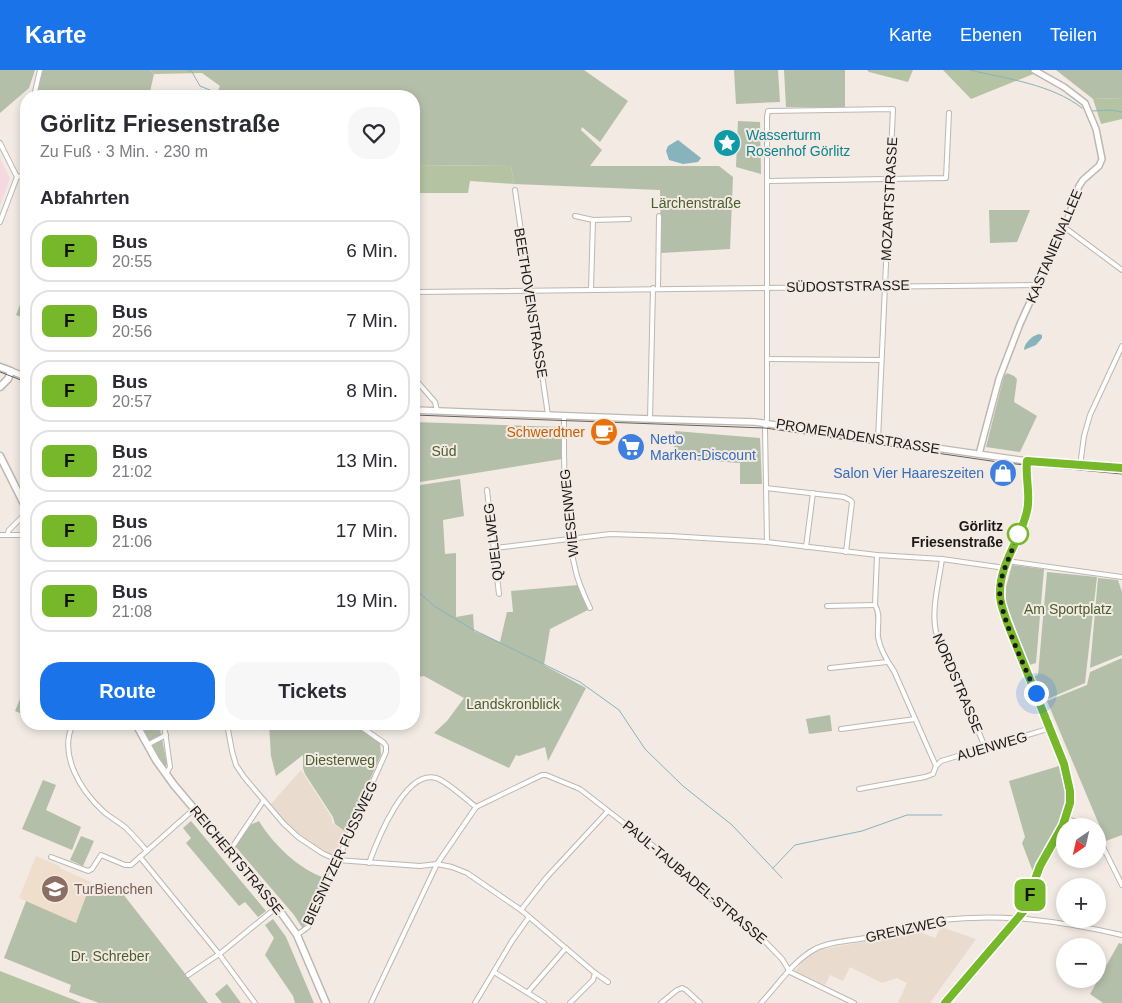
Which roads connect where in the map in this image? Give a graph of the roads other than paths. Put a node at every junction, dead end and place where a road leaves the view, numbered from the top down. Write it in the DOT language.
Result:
graph roads {
  1 [pos="40,70"];
  2 [pos="1034,70"];
  3 [pos="35,90"];
  4 [pos="950,113"];
  5 [pos="0,143"];
  6 [pos="20,175"];
  7 [pos="17,176"];
  8 [pos="890,179"];
  9 [pos="768,181"];
  10 [pos="515,190"];
  11 [pos="575,216"];
  12 [pos="659,216"];
  13 [pos="629,219"];
  14 [pos="593,220"];
  15 [pos="0,222"];
  16 [pos="1064,227"];
  17 [pos="1122,270"];
  18 [pos="1037,285"];
  19 [pos="884,286"];
  20 [pos="767,287"];
  21 [pos="656,288"];
  22 [pos="592,289"];
  23 [pos="529,290"];
  24 [pos="420,292"];
  25 [pos="1122,346"];
  26 [pos="768,359"];
  27 [pos="881,360"];
  28 [pos="0,367"];
  29 [pos="11,371"];
  30 [pos="20,375"];
  31 [pos="420,385"];
  32 [pos="0,387"];
  33 [pos="420,410"];
  34 [pos="437,411"];
  35 [pos="548,415"];
  36 [pos="564,416"];
  37 [pos="650,420"];
  38 [pos="766,422"];
  39 [pos="878,440"];
  40 [pos="979,454"];
  41 [pos="0,456"];
  42 [pos="1027,461"];
  43 [pos="1080,466"];
  44 [pos="1122,468"];
  45 [pos="766,488"];
  46 [pos="487,490"];
  47 [pos="813,494"];
  48 [pos="20,496"];
  49 [pos="20,519"];
  50 [pos="0,535"];
  51 [pos="7,535"];
  52 [pos="20,536"];
  53 [pos="570,539"];
  54 [pos="767,542"];
  55 [pos="806,547"];
  56 [pos="495,548"];
  57 [pos="846,552"];
  58 [pos="877,555"];
  59 [pos="942,559"];
  60 [pos="1007,561"];
  61 [pos="1005,568"];
  62 [pos="1122,577"];
  63 [pos="499,594"];
  64 [pos="875,605"];
  65 [pos="827,606"];
  66 [pos="590,608"];
  67 [pos="887,662"];
  68 [pos="830,668"];
  69 [pos="915,719"];
  70 [pos="1051,728"];
  71 [pos="841,729"];
  72 [pos="71,730"];
  73 [pos="139,730"];
  74 [pos="165,730"];
  75 [pos="228,730"];
  76 [pos="366,730"];
  77 [pos="166,735"];
  78 [pos="147,745"];
  79 [pos="985,747"];
  80 [pos="936,766"];
  81 [pos="166,774"];
  82 [pos="859,789"];
  83 [pos="264,800"];
  84 [pos="476,807"];
  85 [pos="194,809"];
  86 [pos="608,811"];
  87 [pos="1066,818"];
  88 [pos="1056,836"];
  89 [pos="146,851"];
  90 [pos="230,852"];
  91 [pos="1106,853"];
  92 [pos="51,857"];
  93 [pos="140,857"];
  94 [pos="337,860"];
  95 [pos="369,863"];
  96 [pos="437,864"];
  97 [pos="1122,885"];
  98 [pos="277,907"];
  99 [pos="521,910"];
  100 [pos="528,917"];
  101 [pos="1018,919"];
  102 [pos="297,935"];
  103 [pos="1122,935"];
  104 [pos="566,948"];
  105 [pos="219,954"];
  106 [pos="494,972"];
  107 [pos="790,972"];
  108 [pos="595,973"];
  109 [pos="188,976"];
  110 [pos="608,982"];
  111 [pos="528,992"];
  112 [pos="255,1003"];
  113 [pos="326,1003"];
  114 [pos="371,1003"];
  115 [pos="475,1003"];
  116 [pos="544,1003"];
  117 [pos="570,1003"];
  118 [pos="661,1003"];
  119 [pos="700,1003"];
  120 [pos="761,1003"];
  121 [pos="854,1003"];
  122 [pos="945,1003"];
  1 -- 3 [label="street"];
  2 -- 16 [label="street, KASTANIENALLEE"];
  4 -- 8 [label="street"];
  5 -- 7 [label="street"];
  6 -- 7 [label="street"];
  7 -- 15 [label="street"];
  8 -- 9 [label="street"];
  8 -- 9 [label="street, MOZARTSTRASSE"];
  8 -- 19 [label="street, MOZARTSTRASSE"];
  9 -- 20 [label="street"];
  10 -- 23 [label="street, BEETHOVENSTRASSE"];
  11 -- 14 [label="street"];
  12 -- 21 [label="street"];
  13 -- 14 [label="street"];
  14 -- 22 [label="street"];
  16 -- 17 [label="street"];
  16 -- 18 [label="street, KASTANIENALLEE"];
  18 -- 19 [label="street, SÜDOSTSTRASSE"];
  18 -- 40 [label="street, KASTANIENALLEE"];
  19 -- 20 [label="street, SÜDOSTSTRASSE"];
  19 -- 27 [label="street, MOZARTSTRASSE"];
  20 -- 21 [label="street, SÜDOSTSTRASSE"];
  20 -- 26 [label="street"];
  21 -- 22 [label="street, SÜDOSTSTRASSE"];
  21 -- 37 [label="street"];
  22 -- 23 [label="street, SÜDOSTSTRASSE"];
  23 -- 24 [label="street, SÜDOSTSTRASSE"];
  23 -- 35 [label="street, BEETHOVENSTRASSE"];
  25 -- 43 [label="street"];
  26 -- 27 [label="street"];
  26 -- 38 [label="street"];
  27 -- 39 [label="street, MOZARTSTRASSE"];
  28 -- 29 [label="main road"];
  29 -- 30 [label="main road"];
  29 -- 32 [label="main road"];
  31 -- 34 [label="street"];
  33 -- 34 [label="main road, PROMENADENSTRASSE"];
  34 -- 35 [label="main road, PROMENADENSTRASSE"];
  35 -- 36 [label="main road, PROMENADENSTRASSE"];
  36 -- 37 [label="main road, PROMENADENSTRASSE"];
  36 -- 53 [label="street, WIESENWEG"];
  37 -- 38 [label="main road, PROMENADENSTRASSE"];
  38 -- 39 [label="main road, PROMENADENSTRASSE"];
  38 -- 45 [label="street"];
  39 -- 40 [label="main road, PROMENADENSTRASSE"];
  40 -- 42 [label="main road, PROMENADENSTRASSE"];
  41 -- 48 [label="main road"];
  42 -- 43 [label="main road, PROMENADENSTRASSE"];
  42 -- 60 [label="street"];
  43 -- 44 [label="main road, PROMENADENSTRASSE"];
  45 -- 47 [label="street"];
  45 -- 54 [label="street"];
  46 -- 56 [label="street, QUELLWEG"];
  47 -- 55 [label="street"];
  47 -- 57 [label="street"];
  49 -- 51 [label="street"];
  50 -- 51 [label="street"];
  51 -- 52 [label="street"];
  53 -- 54 [label="street"];
  53 -- 56 [label="street"];
  53 -- 66 [label="street, WIESENWEG"];
  54 -- 55 [label="street"];
  55 -- 57 [label="street"];
  56 -- 63 [label="street, QUELLWEG"];
  57 -- 58 [label="street"];
  58 -- 59 [label="street"];
  58 -- 64 [label="street"];
  59 -- 61 [label="street"];
  59 -- 79 [label="street, NORDSTRASSE"];
  60 -- 61 [label="street"];
  60 -- 62 [label="street"];
  61 -- 70 [label="street"];
  64 -- 65 [label="street"];
  64 -- 67 [label="street"];
  67 -- 68 [label="street"];
  67 -- 69 [label="street"];
  69 -- 71 [label="street"];
  69 -- 80 [label="street"];
  70 -- 79 [label="street, AUENWEG"];
  70 -- 87 [label="street"];
  72 -- 89 [label="street"];
  73 -- 78 [label="main road, REICHERTSTRASSE"];
  74 -- 77 [label="street"];
  75 -- 83 [label="street"];
  76 -- 94 [label="street, BIESNITZER FUSSWEG"];
  77 -- 78 [label="street"];
  77 -- 81 [label="street"];
  78 -- 81 [label="main road, REICHERTSTRASSE"];
  79 -- 80 [label="street, AUENWEG"];
  80 -- 82 [label="street, AUENWEG"];
  81 -- 85 [label="main road, REICHERTSTRASSE"];
  83 -- 90 [label="street"];
  83 -- 94 [label="street"];
  84 -- 86 [label="street, PAUL-TAUBADEL-STRASSE"];
  84 -- 95 [label="street"];
  84 -- 96 [label="street"];
  85 -- 89 [label="street"];
  85 -- 90 [label="main road, REICHERTSTRASSE"];
  86 -- 99 [label="street"];
  86 -- 107 [label="street, PAUL-TAUBADEL-STRASSE"];
  88 -- 101 [label="street"];
  89 -- 93 [label="street"];
  90 -- 98 [label="main road, REICHERTSTRASSE"];
  91 -- 97 [label="street"];
  92 -- 93 [label="street"];
  93 -- 105 [label="street"];
  94 -- 95 [label="street"];
  94 -- 102 [label="street, BIESNITZER FUSSWEG"];
  95 -- 96 [label="street"];
  96 -- 99 [label="street"];
  96 -- 114 [label="street"];
  98 -- 102 [label="main road, REICHERTSTRASSE"];
  98 -- 105 [label="street"];
  99 -- 100 [label="street"];
  100 -- 104 [label="street"];
  100 -- 106 [label="street"];
  101 -- 103 [label="street, GRENZWEG"];
  101 -- 107 [label="street, GRENZWEG"];
  101 -- 122 [label="street"];
  102 -- 113 [label="main road, REICHERTSTRASSE"];
  104 -- 108 [label="street"];
  104 -- 111 [label="street"];
  105 -- 109 [label="street"];
  105 -- 112 [label="street"];
  106 -- 111 [label="street"];
  106 -- 115 [label="street"];
  107 -- 120 [label="street, GRENZWEG"];
  107 -- 121 [label="street, PAUL-TAUBADEL-STRASSE"];
  108 -- 110 [label="street"];
  108 -- 117 [label="street"];
  111 -- 116 [label="street"];
  118 -- 119 [label="street"];
}
